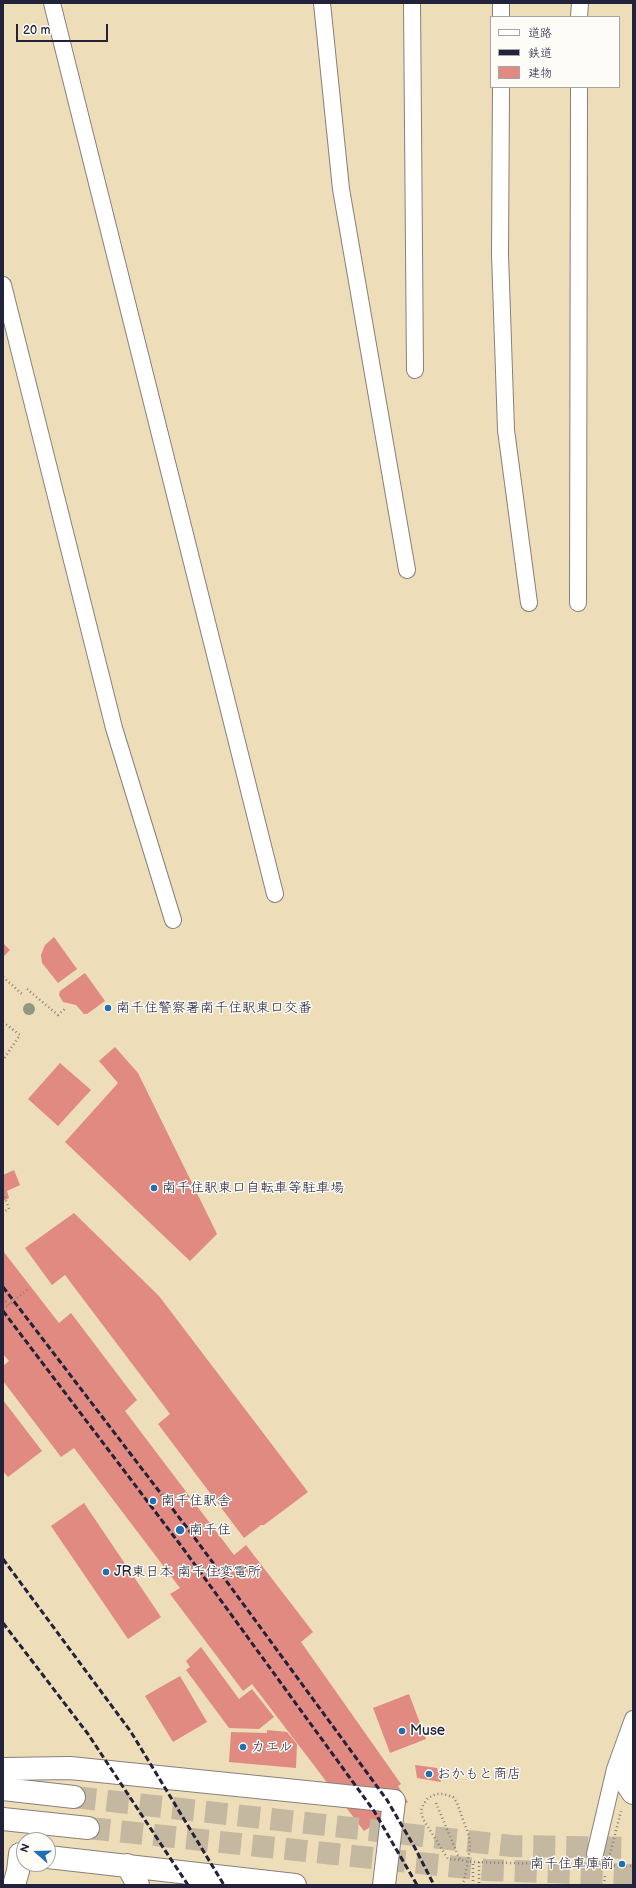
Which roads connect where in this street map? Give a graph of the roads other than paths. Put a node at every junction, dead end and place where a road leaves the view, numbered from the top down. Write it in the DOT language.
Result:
graph roads {
  1 [pos="52,3"];
  2 [pos="322,3"];
  3 [pos="412,3"];
  4 [pos="501,3"];
  5 [pos="580,3"];
  6 [pos="501,16"];
  7 [pos="580,16"];
  8 [pos="501,88"];
  9 [pos="579,88"];
  10 [pos="3,285"];
  11 [pos="415,370"];
  12 [pos="407,570"];
  13 [pos="528,603"];
  14 [pos="578,604"];
  15 [pos="275,894"];
  16 [pos="173,920"];
  17 [pos="633,1718"];
  18 [pos="633,1755"];
  19 [pos="3,1769"];
  20 [pos="3,1789"];
  21 [pos="633,1793"];
  22 [pos="74,1797"];
  23 [pos="3,1819"];
  24 [pos="88,1828"];
  25 [pos="594,1854"];
  26 [pos="56,1858"];
  27 [pos="127,1865"];
  28 [pos="18,1872"];
  29 [pos="14,1885"];
  30 [pos="138,1885"];
  31 [pos="295,1885"];
  32 [pos="384,1885"];
  1 -- 15 [label="lane"];
  2 -- 12 [label="lane"];
  3 -- 11 [label="lane"];
  4 -- 6 [label="lane"];
  5 -- 7 [label="lane"];
  8 -- 13 [label="lane"];
  9 -- 14 [label="lane"];
  10 -- 16 [label="lane"];
  17 -- 25 [label="lane"];
  18 -- 21 [label="street"];
  19 -- 32 [label="street"];
  20 -- 22 [label="street"];
  23 -- 24 [label="street"];
  26 -- 27 [label="street"];
  27 -- 30 [label="street"];
  27 -- 31 [label="street"];
  28 -- 29 [label="street"];
}
